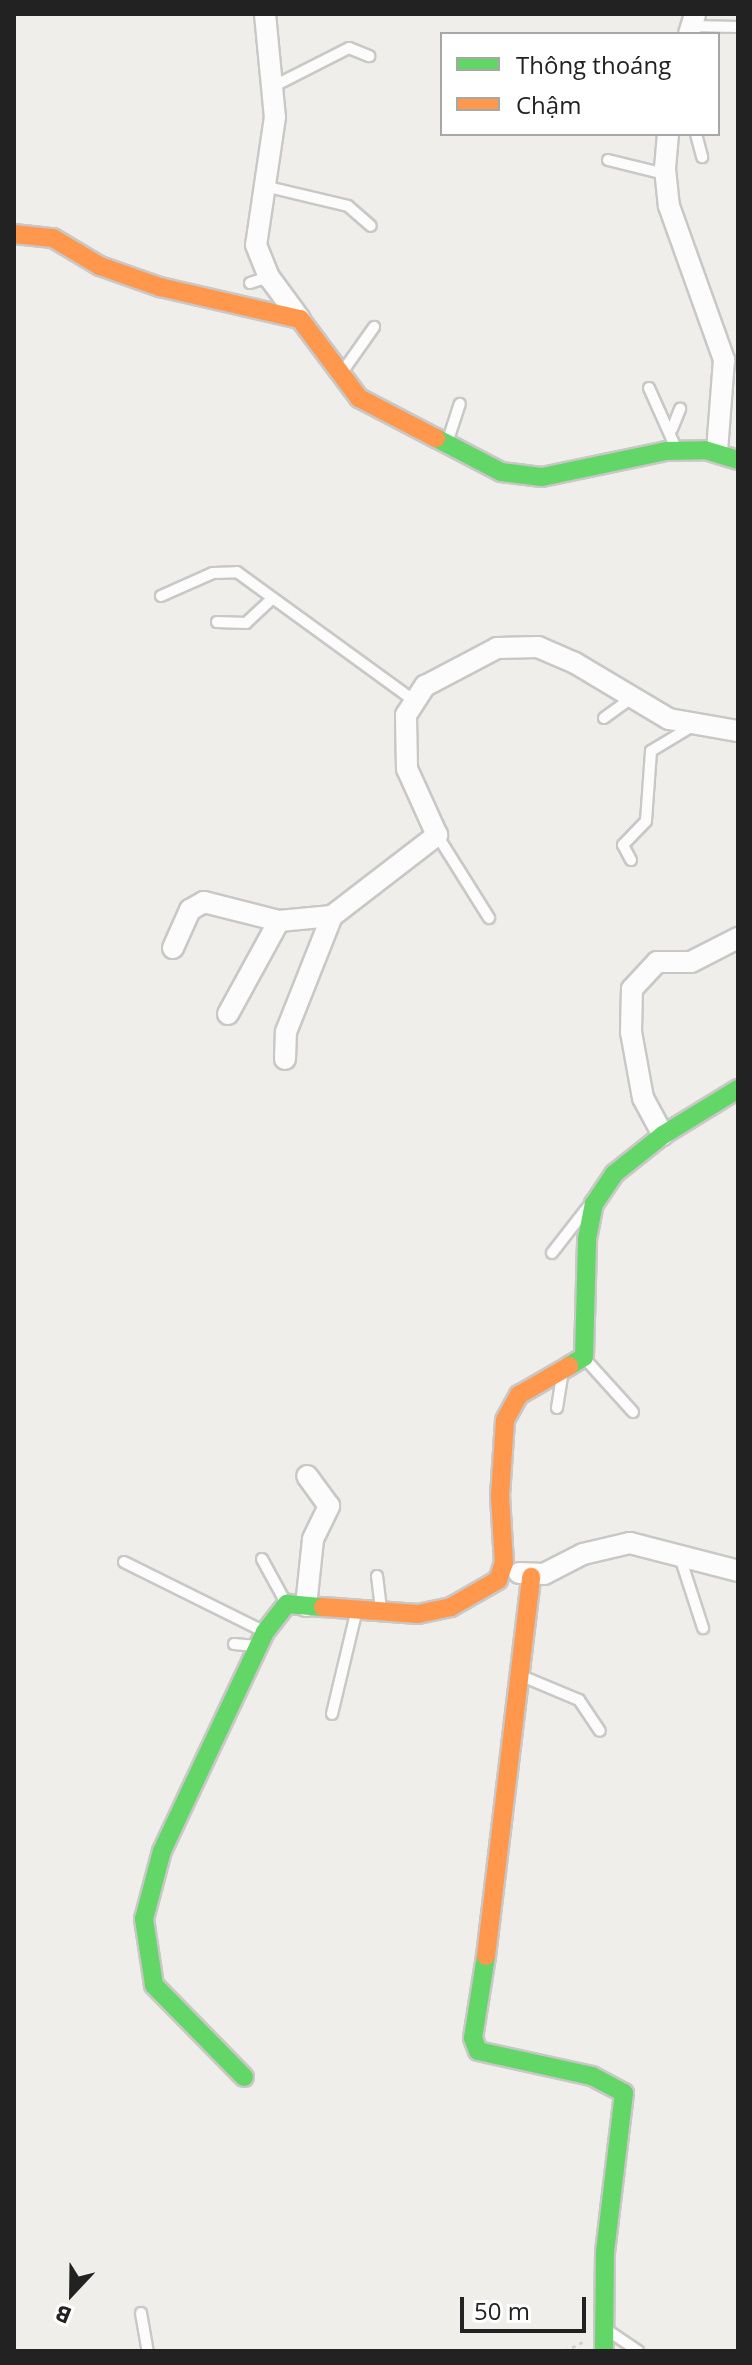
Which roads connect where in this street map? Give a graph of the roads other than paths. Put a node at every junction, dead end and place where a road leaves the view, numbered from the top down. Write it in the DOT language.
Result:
graph roads {
  1 [pos="265,14"];
  2 [pos="692,25"];
  3 [pos="738,27"];
  4 [pos="369,56"];
  5 [pos="276,85"];
  6 [pos="668,136"];
  7 [pos="697,136"];
  8 [pos="702,157"];
  9 [pos="608,160"];
  10 [pos="665,174"];
  11 [pos="264,186"];
  12 [pos="371,226"];
  13 [pos="14,234"];
  14 [pos="300,319"];
  15 [pos="374,327"];
  16 [pos="339,377"];
  17 [pos="649,388"];
  18 [pos="460,404"];
  19 [pos="680,409"];
  20 [pos="672,429"];
  21 [pos="446,447"];
  22 [pos="677,450"];
  23 [pos="717,452"];
  24 [pos="738,460"];
  25 [pos="161,596"];
  26 [pos="272,599"];
  27 [pos="217,622"];
  28 [pos="630,699"];
  29 [pos="413,700"];
  30 [pos="604,718"];
  31 [pos="691,727"];
  32 [pos="738,731"];
  33 [pos="437,835"];
  34 [pos="631,860"];
  35 [pos="332,916"];
  36 [pos="489,918"];
  37 [pos="279,921"];
  38 [pos="738,938"];
  39 [pos="173,948"];
  40 [pos="228,1014"];
  41 [pos="285,1059"];
  42 [pos="738,1089"];
  43 [pos="663,1135"];
  44 [pos="594,1204"];
  45 [pos="552,1253"];
  46 [pos="584,1357"];
  47 [pos="562,1374"];
  48 [pos="557,1408"];
  49 [pos="633,1412"];
  50 [pos="307,1476"];
  51 [pos="679,1553"];
  52 [pos="262,1559"];
  53 [pos="124,1562"];
  54 [pos="504,1567"];
  55 [pos="738,1571"];
  56 [pos="377,1576"];
  57 [pos="531,1577"];
  58 [pos="296,1605"];
  59 [pos="356,1613"];
  60 [pos="381,1613"];
  61 [pos="703,1628"];
  62 [pos="261,1639"];
  63 [pos="234,1644"];
  64 [pos="519,1675"];
  65 [pos="332,1714"];
  66 [pos="600,1731"];
  67 [pos="244,2077"];
  68 [pos="141,2313"];
  69 [pos="602,2325"];
  70 [pos="148,2351"];
  71 [pos="604,2351"];
  72 [pos="638,2351"];
  1 -- 5 [label="street"];
  2 -- 3 [label="lane"];
  4 -- 5 [label="lane"];
  5 -- 11 [label="street"];
  6 -- 10 [label="street"];
  7 -- 8 [label="lane"];
  9 -- 10 [label="lane"];
  10 -- 23 [label="street"];
  11 -- 12 [label="lane"];
  11 -- 14 [label="street"];
  13 -- 14 [label="street"];
  14 -- 16 [label="street"];
  15 -- 16 [label="lane"];
  16 -- 21 [label="street"];
  17 -- 20 [label="lane"];
  18 -- 21 [label="lane"];
  19 -- 20 [label="lane"];
  20 -- 22 [label="lane"];
  21 -- 22 [label="street"];
  22 -- 23 [label="street"];
  23 -- 24 [label="street"];
  25 -- 26 [label="lane"];
  26 -- 27 [label="lane"];
  26 -- 29 [label="lane"];
  28 -- 29 [label="street"];
  28 -- 30 [label="lane"];
  28 -- 31 [label="street"];
  29 -- 33 [label="street"];
  31 -- 32 [label="street"];
  31 -- 34 [label="lane"];
  33 -- 35 [label="street"];
  33 -- 36 [label="lane"];
  35 -- 37 [label="street"];
  35 -- 41 [label="street"];
  37 -- 39 [label="street"];
  37 -- 40 [label="street"];
  38 -- 43 [label="street"];
  42 -- 43 [label="street"];
  43 -- 44 [label="street"];
  44 -- 45 [label="lane"];
  44 -- 46 [label="street"];
  46 -- 47 [label="street"];
  46 -- 49 [label="lane"];
  47 -- 48 [label="lane"];
  47 -- 54 [label="street"];
  50 -- 58 [label="street"];
  51 -- 55 [label="street"];
  51 -- 57 [label="street"];
  51 -- 61 [label="lane"];
  52 -- 58 [label="lane"];
  53 -- 62 [label="lane"];
  54 -- 57 [label="street"];
  54 -- 60 [label="street"];
  56 -- 60 [label="lane"];
  57 -- 64 [label="street"];
  58 -- 59 [label="street"];
  58 -- 62 [label="street"];
  59 -- 60 [label="street"];
  59 -- 65 [label="lane"];
  62 -- 63 [label="lane"];
  62 -- 67 [label="street"];
  64 -- 66 [label="lane"];
  64 -- 69 [label="street"];
  68 -- 70 [label="lane"];
  69 -- 71 [label="street"];
  69 -- 72 [label="lane"];
}
